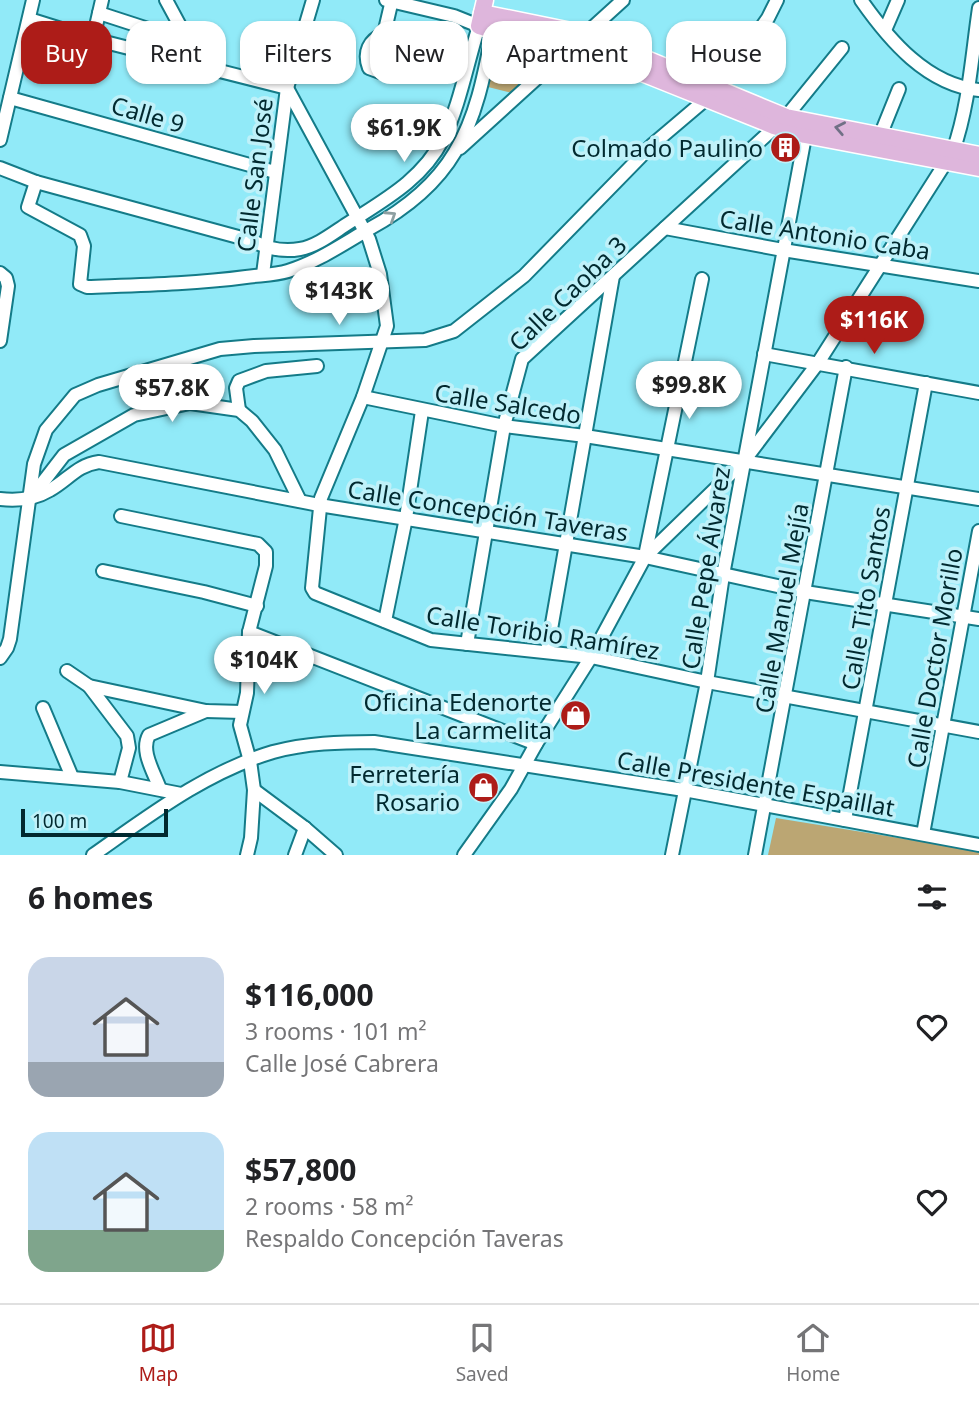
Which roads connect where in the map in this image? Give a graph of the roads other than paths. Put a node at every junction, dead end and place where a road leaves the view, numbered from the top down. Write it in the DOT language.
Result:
graph roads {
  1 [pos="102,0"];
  2 [pos="166,0"];
  3 [pos="313,0"];
  4 [pos="390,0"];
  5 [pos="622,0"];
  6 [pos="777,0"];
  7 [pos="861,0"];
  8 [pos="898,0"];
  9 [pos="29,1"];
  10 [pos="979,8"];
  11 [pos="99,13"];
  12 [pos="489,14"];
  13 [pos="29,19"];
  14 [pos="36,21"];
  15 [pos="97,21"];
  16 [pos="177,21"];
  17 [pos="386,21"];
  18 [pos="523,21"];
  19 [pos="600,21"];
  20 [pos="126,22"];
  21 [pos="885,30"];
  22 [pos="842,48"];
  23 [pos="652,65"];
  24 [pos="226,72"];
  25 [pos="652,75"];
  26 [pos="531,84"];
  27 [pos="287,88"];
  28 [pos="899,89"];
  29 [pos="973,89"];
  30 [pos="713,94"];
  31 [pos="10,98"];
  32 [pos="780,121"];
  33 [pos="806,129"];
  34 [pos="880,136"];
  35 [pos="0,140"];
  36 [pos="456,151"];
  37 [pos="979,155"];
  38 [pos="949,156"];
  39 [pos="0,168"];
  40 [pos="979,168"];
  41 [pos="275,172"];
  42 [pos="36,182"];
  43 [pos="358,217"];
  44 [pos="665,228"];
  45 [pos="365,231"];
  46 [pos="265,247"];
  47 [pos="783,250"];
  48 [pos="880,264"];
  49 [pos="0,273"];
  50 [pos="263,274"];
  51 [pos="613,276"];
  52 [pos="702,279"];
  53 [pos="979,281"];
  54 [pos="0,341"];
  55 [pos="383,342"];
  56 [pos="764,354"];
  57 [pos="818,363"];
  58 [pos="317,366"];
  59 [pos="846,368"];
  60 [pos="926,383"];
  61 [pos="979,393"];
  62 [pos="363,397"];
  63 [pos="239,411"];
  64 [pos="422,411"];
  65 [pos="504,426"];
  66 [pos="585,436"];
  67 [pos="666,449"];
  68 [pos="744,461"];
  69 [pos="827,474"];
  70 [pos="906,487"];
  71 [pos="0,499"];
  72 [pos="30,499"];
  73 [pos="979,499"];
  74 [pos="300,501"];
  75 [pos="319,505"];
  76 [pos="121,516"];
  77 [pos="407,518"];
  78 [pos="486,531"];
  79 [pos="979,531"];
  80 [pos="566,543"];
  81 [pos="645,556"];
  82 [pos="103,571"];
  83 [pos="723,575"];
  84 [pos="804,592"];
  85 [pos="885,603"];
  86 [pos="257,606"];
  87 [pos="963,615"];
  88 [pos="979,618"];
  89 [pos="385,621"];
  90 [pos="249,632"];
  91 [pos="467,644"];
  92 [pos="547,652"];
  93 [pos="591,657"];
  94 [pos="0,658"];
  95 [pos="67,671"];
  96 [pos="707,682"];
  97 [pos="89,686"];
  98 [pos="786,696"];
  99 [pos="43,708"];
  100 [pos="206,711"];
  101 [pos="242,712"];
  102 [pos="866,712"];
  103 [pos="944,726"];
  104 [pos="979,732"];
  105 [pos="536,744"];
  106 [pos="250,761"];
  107 [pos="524,766"];
  108 [pos="0,772"];
  109 [pos="72,777"];
  110 [pos="120,782"];
  111 [pos="160,789"];
  112 [pos="254,790"];
  113 [pos="684,790"];
  114 [pos="181,794"];
  115 [pos="766,805"];
  116 [pos="845,820"];
  117 [pos="305,828"];
  118 [pos="923,834"];
  119 [pos="979,845"];
  120 [pos="93,855"];
  121 [pos="247,855"];
  122 [pos="295,855"];
  123 [pos="336,855"];
  124 [pos="464,855"];
  125 [pos="672,855"];
  126 [pos="755,855"];
  1 -- 11 [label="street"];
  2 -- 16 [label="street"];
  3 -- 27 [label="street, Calle San José"];
  4 -- 12 [label="street"];
  4 -- 17 [label="street"];
  5 -- 19 [label="street"];
  6 -- 30 [label="street"];
  7 -- 21 [label="street"];
  8 -- 21 [label="street"];
  9 -- 13 [label="street"];
  10 -- 29 [label="street"];
  11 -- 15 [label="street"];
  11 -- 20 [label="street"];
  12 -- 18 [label="main road"];
  12 -- 36 [label="street"];
  12 -- 43 [label="street"];
  13 -- 14 [label="street"];
  13 -- 31 [label="street"];
  21 -- 29 [label="street"];
  22 -- 32 [label="street, Calle Caoba 3"];
  23 -- 30 [label="main road"];
  24 -- 27 [label="street"];
  25 -- 30 [label="main road"];
  26 -- 36 [label="street"];
  27 -- 41 [label="street, Calle San José"];
  27 -- 43 [label="street"];
  28 -- 34 [label="street"];
  29 -- 38 [label="street"];
  30 -- 32 [label="main road"];
  30 -- 55 [label="street"];
  31 -- 35 [label="street"];
  31 -- 41 [label="street, Calle 9"];
  32 -- 33 [label="main road"];
  32 -- 44 [label="street, Calle Caoba 3"];
  34 -- 33 [label="main road, one-way"];
  33 -- 38 [label="main road"];
  33 -- 47 [label="street, Calle Pepe Álvarez"];
  34 -- 38 [label="main road"];
  45 -- 36 [label="street, one-way"];
  37 -- 38 [label="main road"];
  38 -- 40 [label="main road"];
  38 -- 48 [label="street"];
  39 -- 42 [label="street"];
  41 -- 46 [label="street, Calle San José"];
  42 -- 46 [label="street"];
  42 -- 50 [label="street"];
  43 -- 45 [label="street"];
  43 -- 46 [label="street"];
  44 -- 47 [label="street, Calle Antonio Caba"];
  44 -- 51 [label="street, Calle Caoba 3"];
  45 -- 50 [label="street"];
  45 -- 55 [label="street"];
  46 -- 50 [label="street, Calle San José"];
  47 -- 48 [label="street, Calle Antonio Caba"];
  47 -- 56 [label="street, Calle Pepe Álvarez"];
  48 -- 53 [label="street, Calle Antonio Caba"];
  48 -- 57 [label="street"];
  49 -- 54 [label="street"];
  51 -- 65 [label="street, Calle Caoba 3"];
  51 -- 66 [label="street"];
  52 -- 67 [label="street"];
  55 -- 62 [label="street"];
  55 -- 72 [label="street"];
  56 -- 57 [label="street"];
  56 -- 68 [label="street, Calle Pepe Álvarez"];
  57 -- 59 [label="street"];
  57 -- 68 [label="street"];
  58 -- 63 [label="street"];
  59 -- 60 [label="street"];
  59 -- 69 [label="street, Calle Manuel Mejía"];
  60 -- 61 [label="street"];
  60 -- 70 [label="street, Calle Tito Santos"];
  62 -- 64 [label="street, Calle Salcedo"];
  62 -- 75 [label="street"];
  63 -- 72 [label="street"];
  63 -- 74 [label="street"];
  64 -- 65 [label="street, Calle Salcedo"];
  64 -- 77 [label="street"];
  65 -- 66 [label="street, Calle Salcedo"];
  65 -- 78 [label="street, Calle Caoba 3"];
  66 -- 67 [label="street, Calle Salcedo"];
  66 -- 80 [label="street"];
  67 -- 68 [label="street, Calle Salcedo"];
  67 -- 81 [label="street"];
  68 -- 69 [label="street, Calle Salcedo"];
  68 -- 81 [label="street"];
  68 -- 83 [label="street, Calle Pepe Álvarez"];
  69 -- 70 [label="street, Calle Salcedo"];
  69 -- 84 [label="street, Calle Manuel Mejía"];
  70 -- 73 [label="street, Calle Salcedo"];
  70 -- 85 [label="street, Calle Tito Santos"];
  71 -- 72 [label="street, Calle Concepción Taveras"];
  72 -- 74 [label="street, Calle Concepción Taveras"];
  72 -- 94 [label="street"];
  74 -- 75 [label="street, Calle Concepción Taveras"];
  75 -- 77 [label="street, Calle Concepción Taveras"];
  75 -- 89 [label="street, Calle Toribio Ramírez"];
  76 -- 86 [label="street"];
  77 -- 78 [label="street, Calle Concepción Taveras"];
  77 -- 89 [label="street"];
  78 -- 80 [label="street, Calle Concepción Taveras"];
  78 -- 91 [label="street, Calle Caoba 3"];
  79 -- 87 [label="street, Calle Doctor Morillo"];
  80 -- 81 [label="street, Calle Concepción Taveras"];
  80 -- 92 [label="street"];
  81 -- 83 [label="street, Calle Concepción Taveras"];
  81 -- 93 [label="street"];
  82 -- 86 [label="street"];
  83 -- 84 [label="street, Calle Concepción Taveras"];
  83 -- 96 [label="street, Calle Pepe Álvarez"];
  84 -- 85 [label="street, Calle Concepción Taveras"];
  84 -- 98 [label="street, Calle Manuel Mejía"];
  85 -- 87 [label="street, Calle Concepción Taveras"];
  85 -- 102 [label="street, Calle Tito Santos"];
  86 -- 90 [label="street"];
  87 -- 88 [label="street, Calle Concepción Taveras"];
  87 -- 103 [label="street, Calle Doctor Morillo"];
  89 -- 91 [label="street, Calle Toribio Ramírez"];
  90 -- 101 [label="street"];
  90 -- 105 [label="street"];
  91 -- 92 [label="street, Calle Toribio Ramírez"];
  92 -- 93 [label="street, Calle Toribio Ramírez"];
  93 -- 96 [label="street, Calle Toribio Ramírez"];
  93 -- 105 [label="street"];
  95 -- 97 [label="street"];
  96 -- 98 [label="street, Calle Toribio Ramírez"];
  96 -- 113 [label="street, Calle Pepe Álvarez"];
  97 -- 100 [label="street"];
  97 -- 110 [label="street"];
  98 -- 102 [label="street, Calle Toribio Ramírez"];
  98 -- 115 [label="street, Calle Manuel Mejía"];
  99 -- 109 [label="street"];
  100 -- 101 [label="street"];
  100 -- 111 [label="street"];
  101 -- 106 [label="street"];
  102 -- 103 [label="street, Calle Toribio Ramírez"];
  102 -- 116 [label="street, Calle Tito Santos"];
  103 -- 104 [label="street, Calle Toribio Ramírez"];
  103 -- 118 [label="street, Calle Doctor Morillo"];
  105 -- 107 [label="street"];
  106 -- 107 [label="street, Calle Presidente Espaillat"];
  106 -- 112 [label="street"];
  106 -- 114 [label="street, Calle Presidente Espaillat"];
  107 -- 113 [label="street, Calle Presidente Espaillat"];
  107 -- 124 [label="street"];
  108 -- 109 [label="street"];
  109 -- 110 [label="street"];
  110 -- 111 [label="street"];
  111 -- 114 [label="street"];
  112 -- 117 [label="street"];
  112 -- 121 [label="street"];
  113 -- 115 [label="street, Calle Presidente Espaillat"];
  113 -- 125 [label="street, Calle Pepe Álvarez"];
  114 -- 120 [label="street, Calle Presidente Espaillat"];
  115 -- 116 [label="street, Calle Presidente Espaillat"];
  115 -- 126 [label="street, Calle Manuel Mejía"];
  116 -- 118 [label="street, Calle Presidente Espaillat"];
  117 -- 122 [label="street"];
  117 -- 123 [label="street"];
  118 -- 119 [label="street, Calle Presidente Espaillat"];
}
